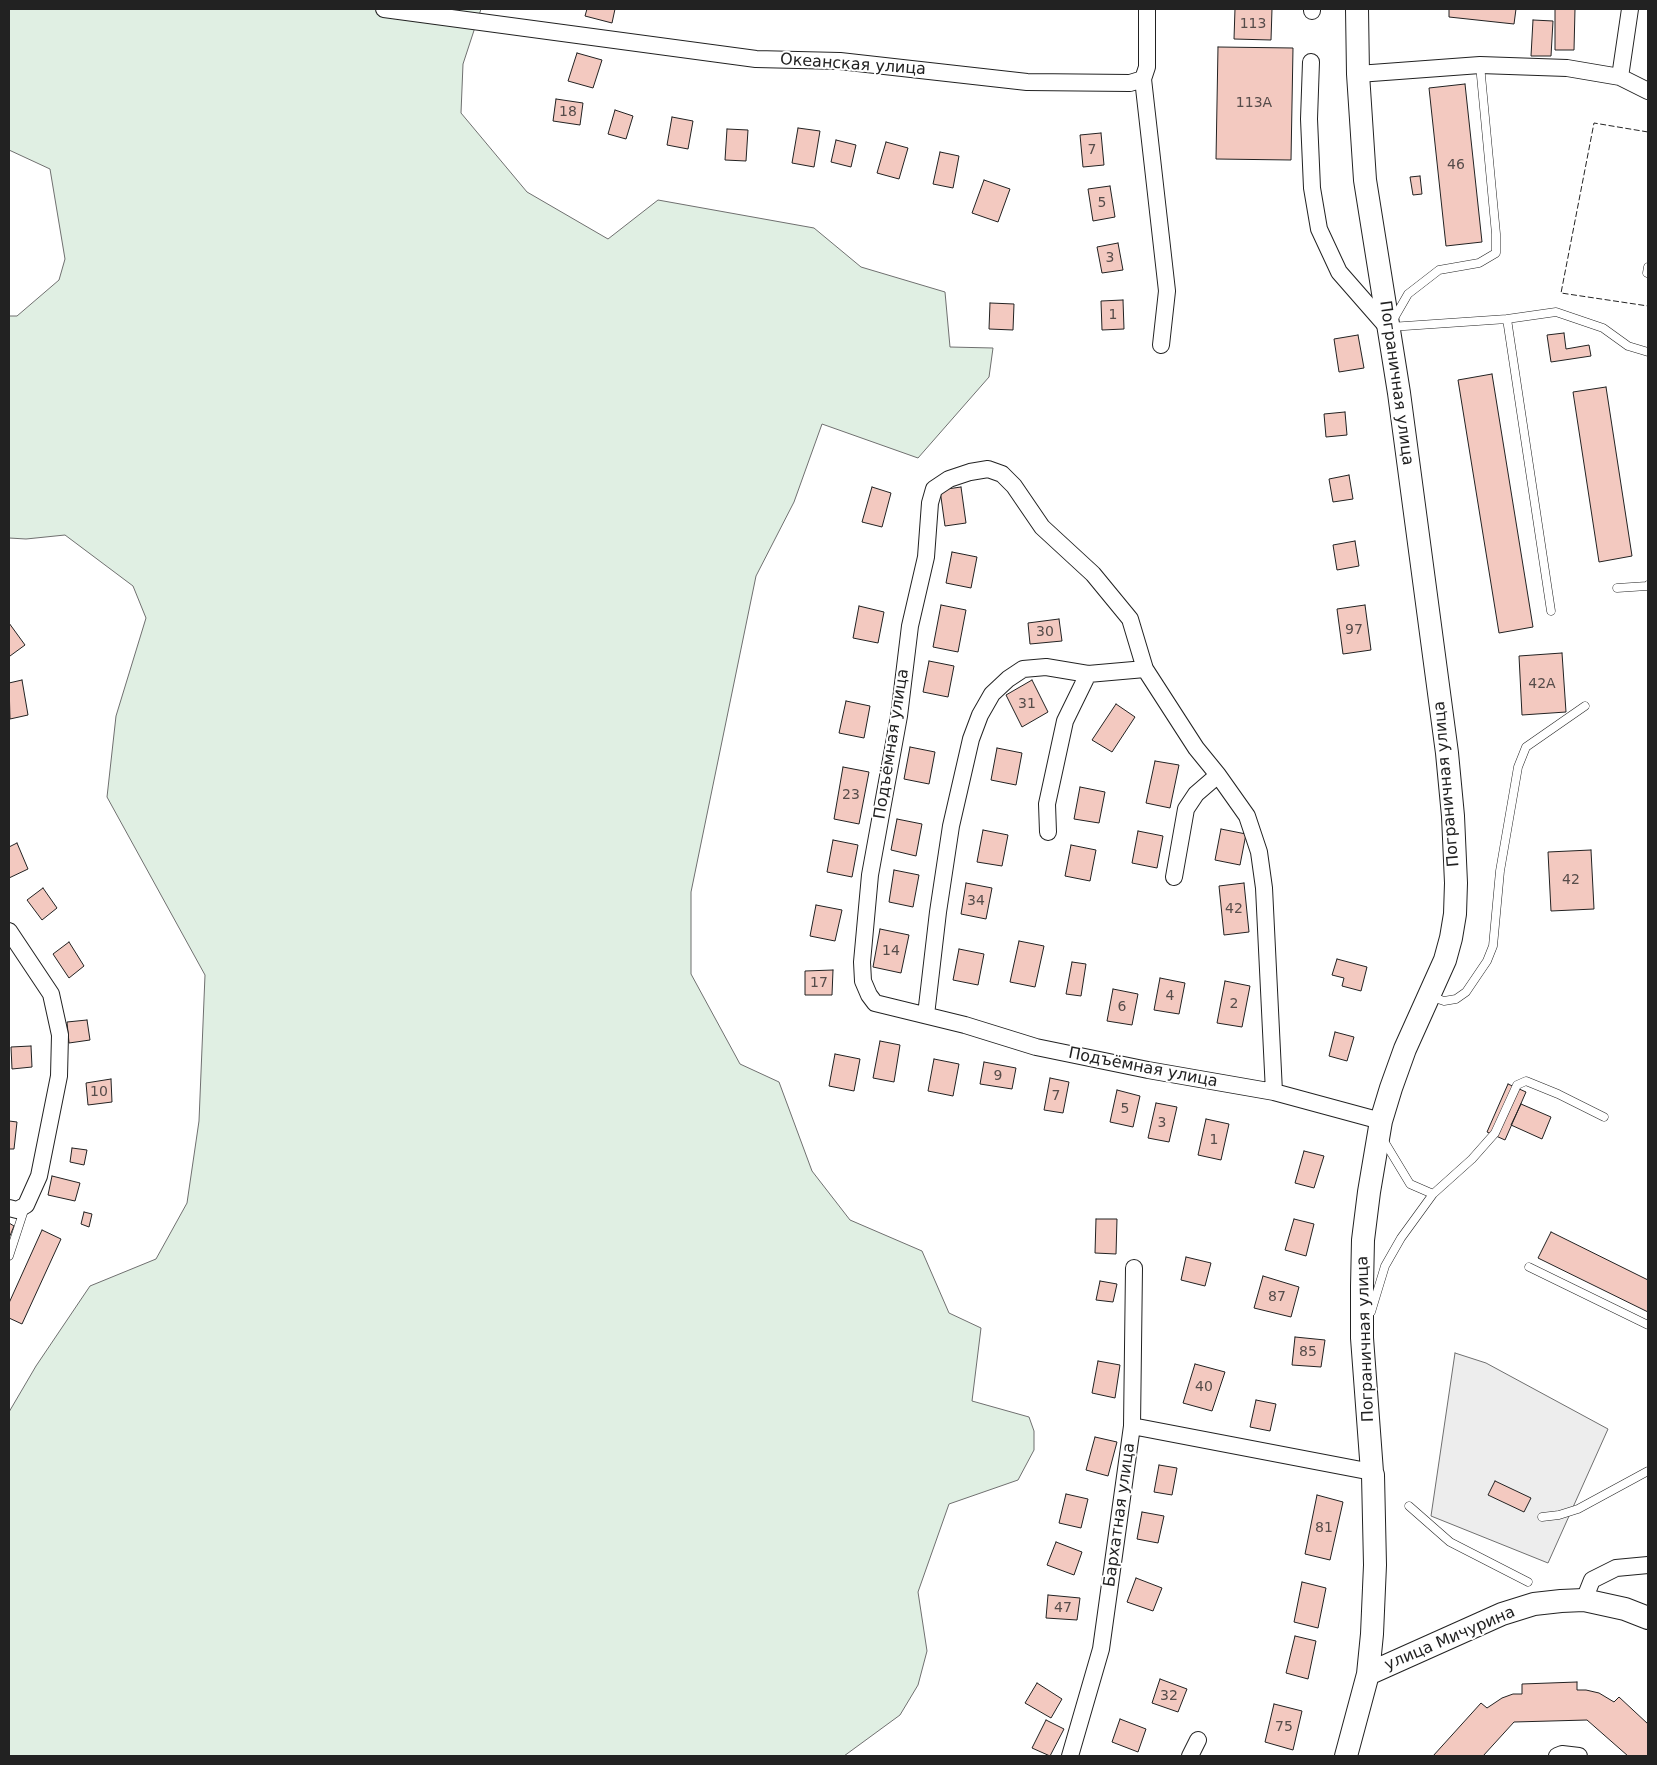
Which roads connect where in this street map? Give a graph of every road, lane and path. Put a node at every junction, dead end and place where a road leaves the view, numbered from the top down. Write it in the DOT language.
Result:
graph roads {
  1 [pos="384,9"];
  2 [pos="1147,9"];
  3 [pos="1357,9"];
  4 [pos="1630,9"];
  5 [pos="1311,62"];
  6 [pos="1480,65"];
  7 [pos="1145,73"];
  8 [pos="1358,74"];
  9 [pos="1620,77"];
  10 [pos="1648,91"];
  11 [pos="1507,319"];
  12 [pos="1388,328"];
  13 [pos="1161,345"];
  14 [pos="1648,352"];
  15 [pos="1648,585"];
  16 [pos="1617,588"];
  17 [pos="1551,611"];
  18 [pos="1145,669"];
  19 [pos="1088,674"];
  20 [pos="1585,706"];
  21 [pos="1218,775"];
  22 [pos="1048,832"];
  23 [pos="1174,877"];
  24 [pos="9,931"];
  25 [pos="1430,996"];
  26 [pos="926,1015"];
  27 [pos="1274,1092"];
  28 [pos="1604,1116"];
  29 [pos="1380,1127"];
  30 [pos="1433,1194"];
  31 [pos="26,1206"];
  32 [pos="9,1208"];
  33 [pos="9,1256"];
  34 [pos="1529,1267"];
  35 [pos="1134,1268"];
  36 [pos="1648,1325"];
  37 [pos="1362,1338"];
  38 [pos="1132,1426"];
  39 [pos="1648,1471"];
  40 [pos="1372,1472"];
  41 [pos="1409,1506"];
  42 [pos="1542,1517"];
  43 [pos="1648,1565"];
  44 [pos="1528,1582"];
  45 [pos="1584,1600"];
  46 [pos="1648,1618"];
  47 [pos="1368,1674"];
  48 [pos="1198,1740"];
  49 [pos="1070,1756"];
  50 [pos="1190,1756"];
  51 [pos="1346,1756"];
  52 [pos="1556,1756"];
  53 [pos="1579,1756"];
  1 -- 7 [label="street, Океанская улица"];
  2 -- 7 [label="street"];
  3 -- 8 [label="main road, Пограничная улица"];
  4 -- 9 [label="street"];
  5 -- 12 [label="street"];
  6 -- 8 [label="street"];
  6 -- 9 [label="street"];
  6 -- 12 [label="lane"];
  7 -- 13 [label="street"];
  8 -- 12 [label="main road, Пограничная улица"];
  9 -- 10 [label="street"];
  11 -- 12 [label="lane"];
  11 -- 14 [label="lane"];
  11 -- 17 [label="lane"];
  12 -- 25 [label="main road, Пограничная улица"];
  15 -- 16 [label="lane"];
  18 -- 19 [label="street"];
  18 -- 21 [label="street"];
  18 -- 26 [label="street, Подъёмная улица"];
  19 -- 22 [label="street"];
  19 -- 26 [label="street"];
  20 -- 25 [label="lane"];
  21 -- 23 [label="street"];
  21 -- 27 [label="street"];
  24 -- 31 [label="street"];
  25 -- 29 [label="main road, Пограничная улица"];
  26 -- 27 [label="street, Подъёмная улица"];
  27 -- 29 [label="street, Подъёмная улица"];
  28 -- 30 [label="lane"];
  29 -- 30 [label="lane"];
  29 -- 37 [label="main road, Пограничная улица"];
  30 -- 37 [label="lane"];
  31 -- 32 [label="street"];
  31 -- 33 [label="lane"];
  34 -- 36 [label="lane"];
  35 -- 38 [label="street, Бархатная улица"];
  37 -- 40 [label="main road, Пограничная улица"];
  38 -- 40 [label="street"];
  38 -- 49 [label="street, Бархатная улица"];
  39 -- 42 [label="lane"];
  40 -- 47 [label="main road, Пограничная улица"];
  41 -- 44 [label="lane"];
  43 -- 45 [label="street"];
  45 -- 46 [label="main road, улица Мичурина"];
  45 -- 47 [label="main road, улица Мичурина"];
  47 -- 51 [label="main road, Пограничная улица"];
  48 -- 50 [label="street"];
  52 -- 53 [label="street"];
}
